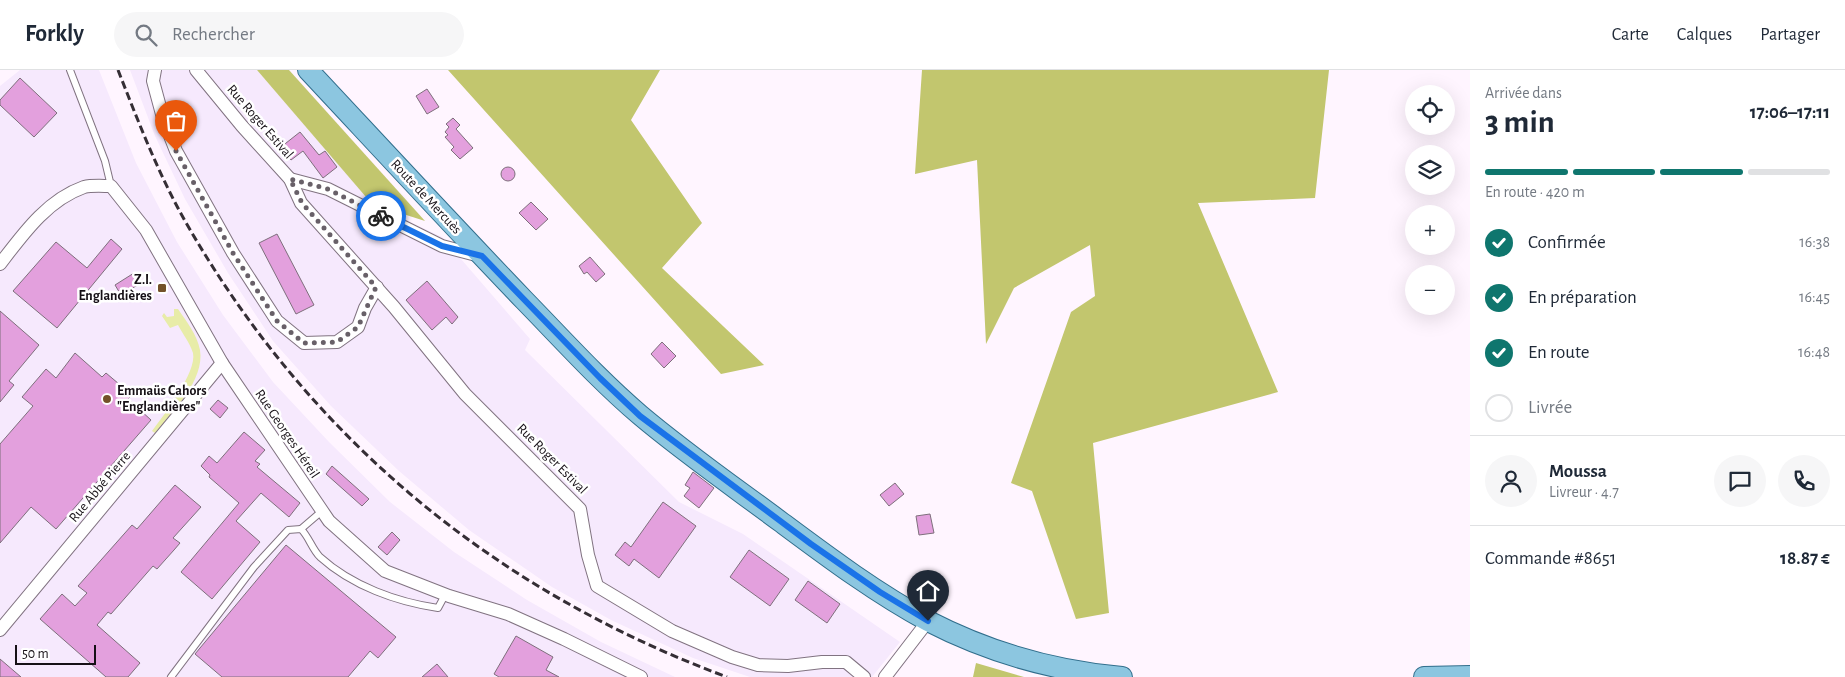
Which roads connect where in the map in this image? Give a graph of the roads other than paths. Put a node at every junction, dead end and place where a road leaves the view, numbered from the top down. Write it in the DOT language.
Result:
graph roads {
  1 [pos="70,70"];
  2 [pos="156,70"];
  3 [pos="196,70"];
  4 [pos="308,70"];
  5 [pos="290,179"];
  6 [pos="111,186"];
  7 [pos="482,256"];
  8 [pos="0,264"];
  9 [pos="376,287"];
  10 [pos="222,363"];
  11 [pos="322,511"];
  12 [pos="301,528"];
  13 [pos="445,595"];
  14 [pos="932,613"];
  15 [pos="0,630"];
  16 [pos="1470,676"];
  17 [pos="171,677"];
  18 [pos="641,677"];
  19 [pos="864,677"];
  20 [pos="886,677"];
  21 [pos="1122,677"];
  22 [pos="1424,677"];
  1 -- 6 [label="lane"];
  2 -- 9 [label="street"];
  3 -- 5 [label="street, Rue Roger Estival"];
  4 -- 7 [label="main road, Route de Mercuès"];
  5 -- 7 [label="street"];
  5 -- 9 [label="street, Rue Roger Estival"];
  6 -- 8 [label="street"];
  6 -- 10 [label="street, Rue Georges Héreil"];
  7 -- 14 [label="main road, Route de Mercuès"];
  9 -- 19 [label="street, Rue Roger Estival"];
  10 -- 11 [label="street, Rue Georges Héreil"];
  10 -- 15 [label="street, Rue Abbé Pierre"];
  11 -- 12 [label="lane"];
  11 -- 13 [label="street, Rue Georges Héreil"];
  12 -- 13 [label="lane"];
  12 -- 17 [label="lane"];
  13 -- 18 [label="street, Rue Georges Héreil"];
  14 -- 20 [label="street"];
  14 -- 21 [label="main road, Route de Mercuès"];
  16 -- 22 [label="main road"];
}
